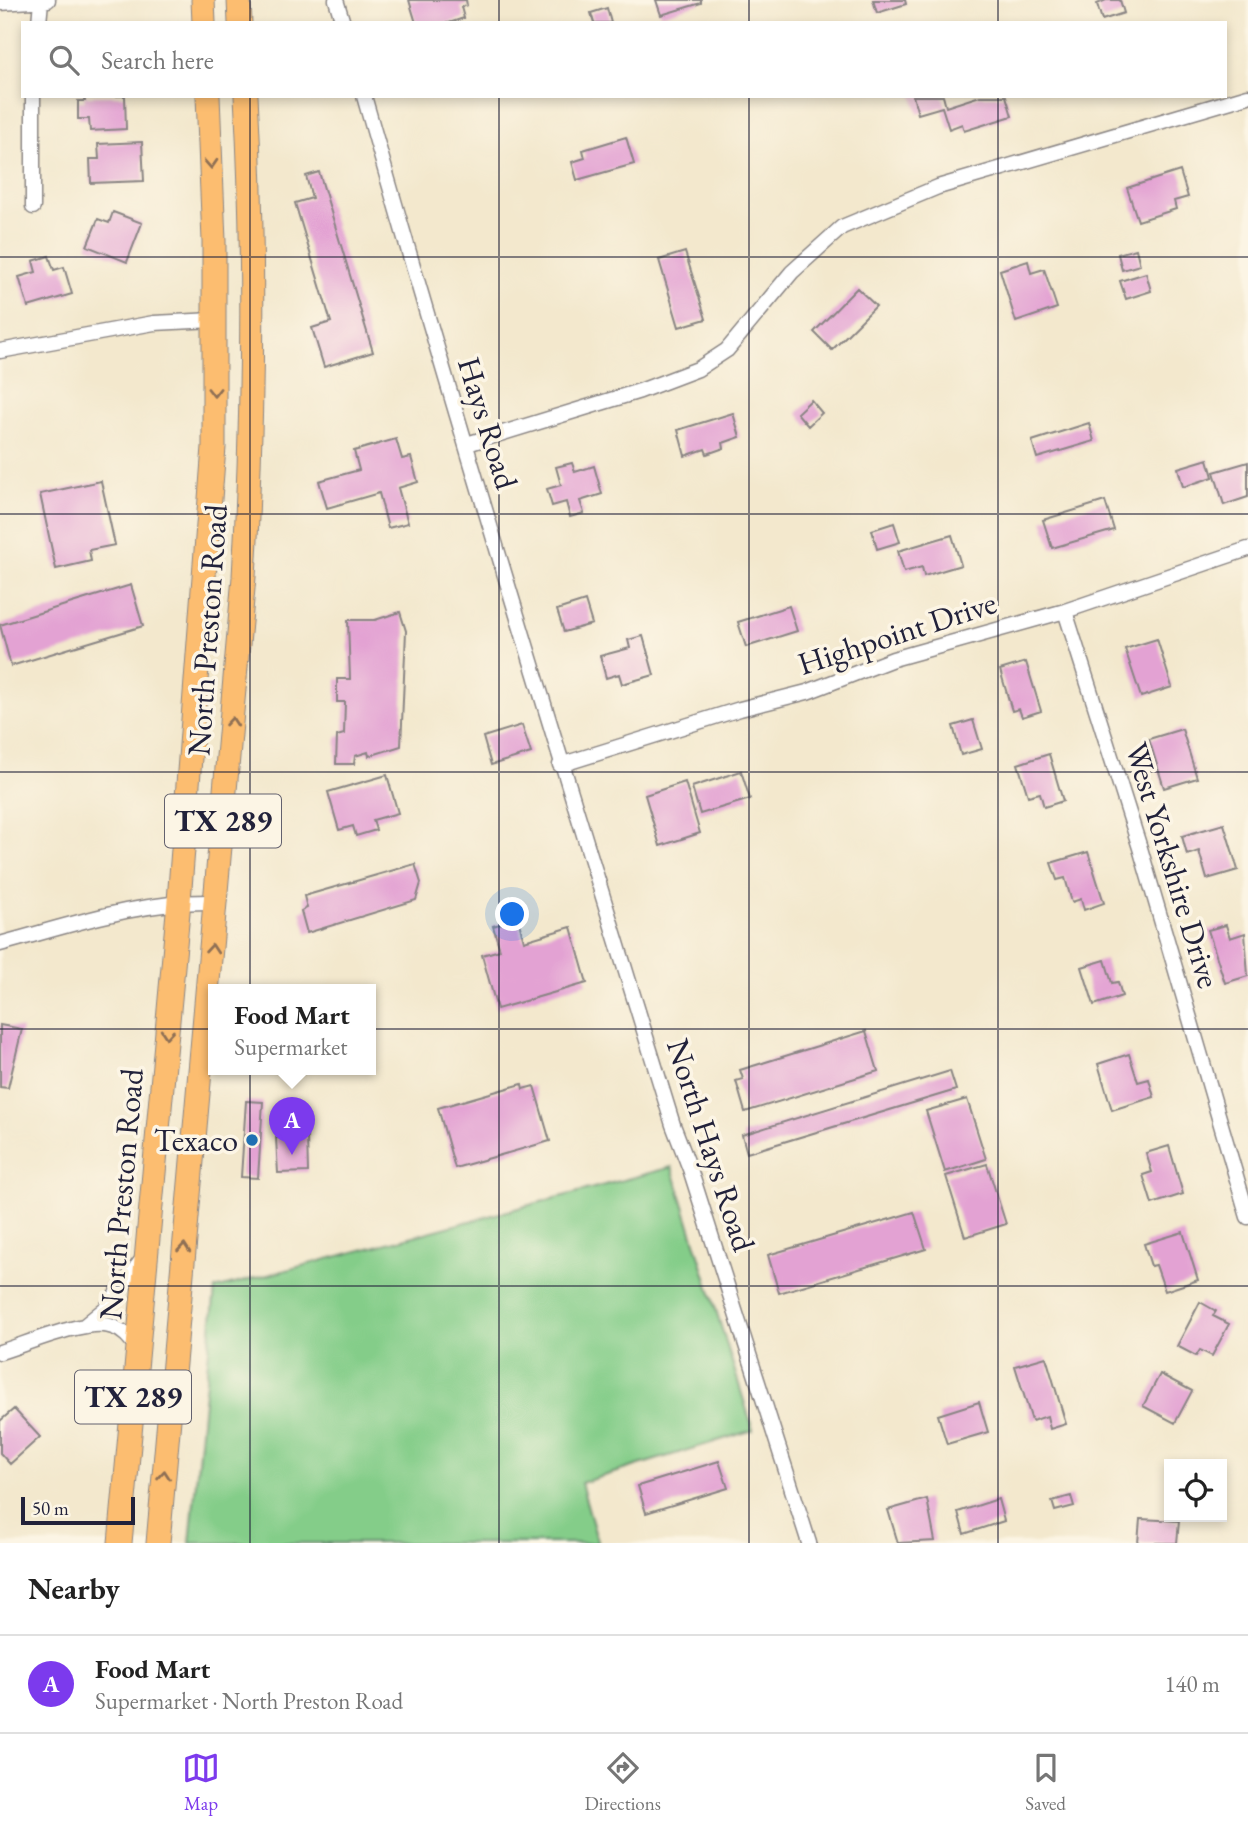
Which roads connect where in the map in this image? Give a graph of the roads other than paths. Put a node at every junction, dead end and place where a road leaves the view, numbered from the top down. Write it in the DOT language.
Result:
graph roads {
  1 [pos="48,0"];
  2 [pos="203,0"];
  3 [pos="239,0"];
  4 [pos="336,0"];
  5 [pos="41,1"];
  6 [pos="0,3"];
  7 [pos="39,21"];
  8 [pos="204,21"];
  9 [pos="240,21"];
  10 [pos="342,21"];
  11 [pos="1248,96"];
  12 [pos="33,98"];
  13 [pos="208,98"];
  14 [pos="246,98"];
  15 [pos="365,98"];
  16 [pos="33,207"];
  17 [pos="214,320"];
  18 [pos="0,351"];
  19 [pos="467,444"];
  20 [pos="1248,549"];
  21 [pos="1065,611"];
  22 [pos="560,765"];
  23 [pos="179,901"];
  24 [pos="216,902"];
  25 [pos="0,944"];
  26 [pos="209,984"];
  27 [pos="208,990"];
  28 [pos="1248,1217"];
  29 [pos="147,1252"];
  30 [pos="83,1327"];
  31 [pos="138,1349"];
  32 [pos="0,1352"];
  33 [pos="120,1543"];
  34 [pos="158,1543"];
  35 [pos="809,1543"];
  1 -- 5 [label="street"];
  2 -- 8 [label="main road"];
  3 -- 9 [label="main road"];
  4 -- 10 [label="street"];
  5 -- 6 [label="street"];
  5 -- 7 [label="street"];
  11 -- 19 [label="street"];
  12 -- 16 [label="street"];
  13 -- 17 [label="main road, North Preston Road / TX 289, one-way"];
  24 -- 14 [label="main road, North Preston Road / TX 289, one-way"];
  15 -- 19 [label="street, Hays Road"];
  17 -- 18 [label="street"];
  17 -- 23 [label="main road, North Preston Road / TX 289, one-way"];
  19 -- 22 [label="street, Hays Road"];
  20 -- 21 [label="street, Highpoint Drive"];
  21 -- 22 [label="street, Highpoint Drive"];
  21 -- 28 [label="street, West Yorkshire Drive"];
  22 -- 35 [label="street, North Hays Road"];
  23 -- 24 [label="street"];
  23 -- 25 [label="street"];
  23 -- 29 [label="main road, North Preston Road / TX 289, one-way"];
  26 -- 24 [label="main road, North Preston Road / TX 289, one-way"];
  34 -- 27 [label="main road, North Preston Road / TX 289, one-way"];
  29 -- 30 [label="street"];
  29 -- 31 [label="main road, North Preston Road / TX 289"];
  30 -- 31 [label="street"];
  30 -- 32 [label="street"];
  31 -- 33 [label="main road, North Preston Road / TX 289"];
}
